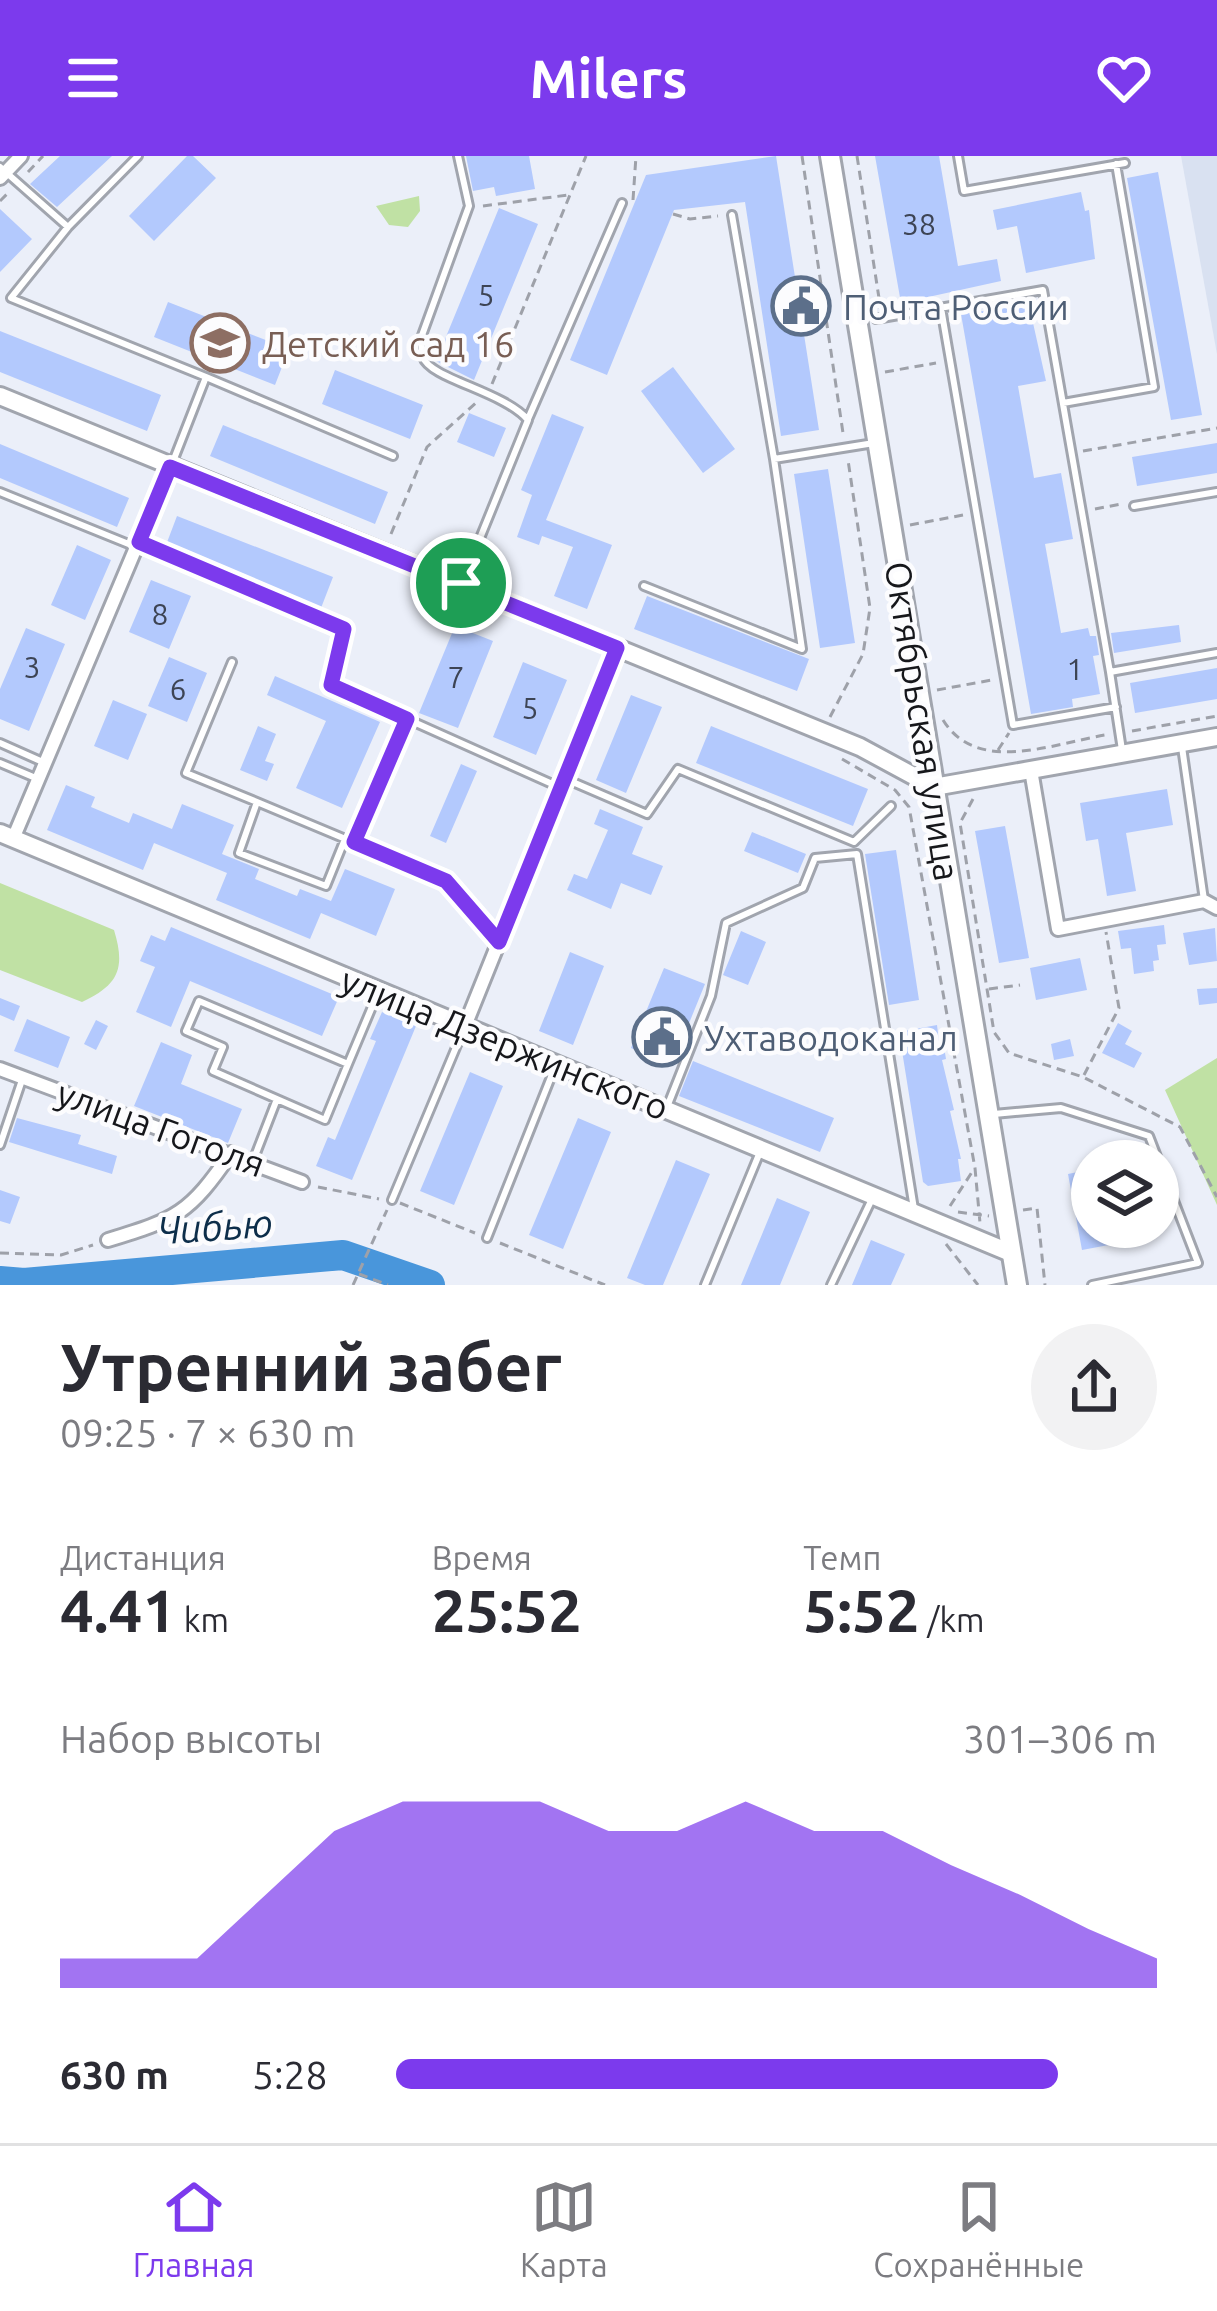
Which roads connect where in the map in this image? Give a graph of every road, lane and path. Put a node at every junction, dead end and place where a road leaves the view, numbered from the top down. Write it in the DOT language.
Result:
graph roads {
  1 [pos="21,156"];
  2 [pos="138,156"];
  3 [pos="458,156"];
  4 [pos="586,156"];
  5 [pos="636,156"];
  6 [pos="830,156"];
  7 [pos="857,156"];
  8 [pos="958,156"];
  9 [pos="2,172"];
  10 [pos="570,195"];
  11 [pos="636,200"];
  12 [pos="622,203"];
  13 [pos="469,206"];
  14 [pos="673,214"];
  15 [pos="732,214"];
  16 [pos="68,227"];
  17 [pos="941,308"];
  18 [pos="876,319"];
  19 [pos="950,361"];
  20 [pos="885,372"];
  21 [pos="206,377"];
  22 [pos="489,392"];
  23 [pos="0,396"];
  24 [pos="1063,403"];
  25 [pos="528,420"];
  26 [pos="1217,428"];
  27 [pos="877,443"];
  28 [pos="1072,453"];
  29 [pos="393,456"];
  30 [pos="775,460"];
  31 [pos="170,467"];
  32 [pos="0,492"];
  33 [pos="1217,492"];
  34 [pos="1134,506"];
  35 [pos="1082,511"];
  36 [pos="976,513"];
  37 [pos="910,525"];
  38 [pos="388,542"];
  39 [pos="138,545"];
  40 [pos="461,583"];
  41 [pos="644,586"];
  42 [pos="617,648"];
  43 [pos="1217,653"];
  44 [pos="232,662"];
  45 [pos="1110,672"];
  46 [pos="935,678"];
  47 [pos="1005,678"];
  48 [pos="937,690"];
  49 [pos="940,704"];
  50 [pos="1116,707"];
  51 [pos="407,719"];
  52 [pos="942,719"];
  53 [pos="1013,725"];
  54 [pos="1217,736"];
  55 [pos="0,743"];
  56 [pos="1181,743"];
  57 [pos="1122,754"];
  58 [pos="838,757"];
  59 [pos="0,763"];
  60 [pos="45,763"];
  61 [pos="1031,770"];
  62 [pos="38,778"];
  63 [pos="562,783"];
  64 [pos="934,787"];
  65 [pos="257,802"];
  66 [pos="891,806"];
  67 [pos="7,836"];
  68 [pos="349,841"];
  69 [pos="1211,904"];
  70 [pos="1104,920"];
  71 [pos="499,942"];
  72 [pos="1020,985"];
  73 [pos="987,990"];
  74 [pos="379,992"];
  75 [pos="465,1026"];
  76 [pos="348,1064"];
  77 [pos="556,1064"];
  78 [pos="0,1069"];
  79 [pos="23,1077"];
  80 [pos="1083,1077"];
  81 [pos="278,1099"];
  82 [pos="666,1110"];
  83 [pos="990,1115"];
  84 [pos="0,1145"];
  85 [pos="762,1149"];
  86 [pos="230,1153"];
  87 [pos="253,1161"];
  88 [pos="975,1168"];
  89 [pos="302,1182"];
  90 [pos="874,1196"];
  91 [pos="392,1200"];
  92 [pos="1036,1208"];
  93 [pos="948,1209"];
  94 [pos="914,1213"];
  95 [pos="487,1238"];
  96 [pos="941,1238"];
  97 [pos="108,1240"];
  98 [pos="978,1240"];
  99 [pos="0,1253"];
  100 [pos="1011,1253"];
  101 [pos="358,1273"];
  102 [pos="353,1285"];
  103 [pos="388,1285"];
  104 [pos="706,1285"];
  105 [pos="830,1285"];
  106 [pos="978,1285"];
  107 [pos="1017,1285"];
  108 [pos="1045,1285"];
  109 [pos="1092,1285"];
  1 -- 9 [label="street"];
  2 -- 16 [label="lane"];
  3 -- 13 [label="lane"];
  4 -- 10 [label="path"];
  5 -- 11 [label="path"];
  6 -- 27 [label="main road, Октябрьская улица"];
  7 -- 18 [label="path"];
  8 -- 24 [label="lane"];
  9 -- 16 [label="lane"];
  10 -- 13 [label="path"];
  10 -- 22 [label="path"];
  12 -- 25 [label="lane"];
  13 -- 22 [label="lane"];
  14 -- 15 [label="path"];
  15 -- 30 [label="lane"];
  16 -- 21 [label="lane"];
  17 -- 18 [label="lane"];
  17 -- 19 [label="lane"];
  17 -- 24 [label="lane"];
  19 -- 20 [label="path"];
  19 -- 36 [label="lane"];
  21 -- 29 [label="lane"];
  21 -- 31 [label="lane"];
  22 -- 25 [label="lane"];
  22 -- 38 [label="path"];
  23 -- 31 [label="street"];
  24 -- 28 [label="lane"];
  25 -- 40 [label="lane"];
  26 -- 28 [label="path"];
  27 -- 30 [label="lane"];
  27 -- 64 [label="main road, Октябрьская улица"];
  28 -- 35 [label="lane"];
  30 -- 41 [label="lane"];
  31 -- 39 [label="street"];
  31 -- 40 [label="street"];
  32 -- 39 [label="lane"];
  33 -- 34 [label="lane"];
  34 -- 35 [label="path"];
  35 -- 45 [label="lane"];
  36 -- 37 [label="path"];
  36 -- 47 [label="lane"];
  39 -- 51 [label="lane"];
  39 -- 60 [label="street"];
  40 -- 42 [label="street"];
  42 -- 63 [label="street"];
  42 -- 64 [label="street"];
  43 -- 45 [label="lane"];
  44 -- 65 [label="lane"];
  45 -- 50 [label="lane"];
  46 -- 48 [label="path"];
  47 -- 48 [label="path"];
  47 -- 53 [label="lane"];
  48 -- 49 [label="path"];
  50 -- 53 [label="lane"];
  50 -- 57 [label="lane"];
  51 -- 63 [label="lane"];
  51 -- 68 [label="lane"];
  52 -- 53 [label="path"];
  54 -- 56 [label="street"];
  55 -- 60 [label="lane"];
  56 -- 57 [label="street"];
  56 -- 69 [label="lane"];
  57 -- 61 [label="street"];
  58 -- 88 [label="path"];
  59 -- 62 [label="lane"];
  60 -- 62 [label="street"];
  61 -- 64 [label="street"];
  61 -- 70 [label="street"];
  62 -- 67 [label="street"];
  63 -- 66 [label="lane"];
  63 -- 71 [label="street"];
  64 -- 83 [label="main road, Октябрьская улица"];
  65 -- 68 [label="lane"];
  65 -- 68 [label="lane"];
  67 -- 74 [label="street, улица Дзержинского"];
  68 -- 71 [label="lane"];
  69 -- 70 [label="street"];
  70 -- 80 [label="path"];
  71 -- 75 [label="street"];
  72 -- 73 [label="path"];
  74 -- 75 [label="street, улица Дзержинского"];
  74 -- 76 [label="lane"];
  75 -- 77 [label="street, улица Дзержинского"];
  75 -- 91 [label="lane"];
  76 -- 81 [label="lane"];
  76 -- 81 [label="lane"];
  77 -- 82 [label="street, улица Дзержинского"];
  77 -- 95 [label="lane"];
  78 -- 79 [label="street, улица Гоголя"];
  79 -- 84 [label="lane"];
  79 -- 86 [label="street, улица Гоголя"];
  81 -- 87 [label="lane"];
  82 -- 85 [label="street, улица Дзержинского"];
  82 -- 94 [label="lane"];
  83 -- 100 [label="main road, Октябрьская улица"];
  83 -- 109 [label="lane"];
  85 -- 90 [label="street, улица Дзержинского"];
  85 -- 104 [label="lane"];
  86 -- 87 [label="street, улица Гоголя"];
  86 -- 97 [label="street"];
  87 -- 89 [label="street, улица Гоголя"];
  88 -- 93 [label="path"];
  88 -- 98 [label="path"];
  89 -- 91 [label="path, улица Гоголя"];
  90 -- 94 [label="street, улица Дзержинского"];
  90 -- 105 [label="lane"];
  91 -- 101 [label="path"];
  92 -- 108 [label="path"];
  94 -- 98 [label="street, улица Дзержинского"];
  96 -- 106 [label="path"];
  97 -- 99 [label="path"];
  98 -- 100 [label="street, улица Дзержинского"];
  100 -- 107 [label="main road, Октябрьская улица"];
  101 -- 102 [label="path"];
  101 -- 103 [label="path"];
}
